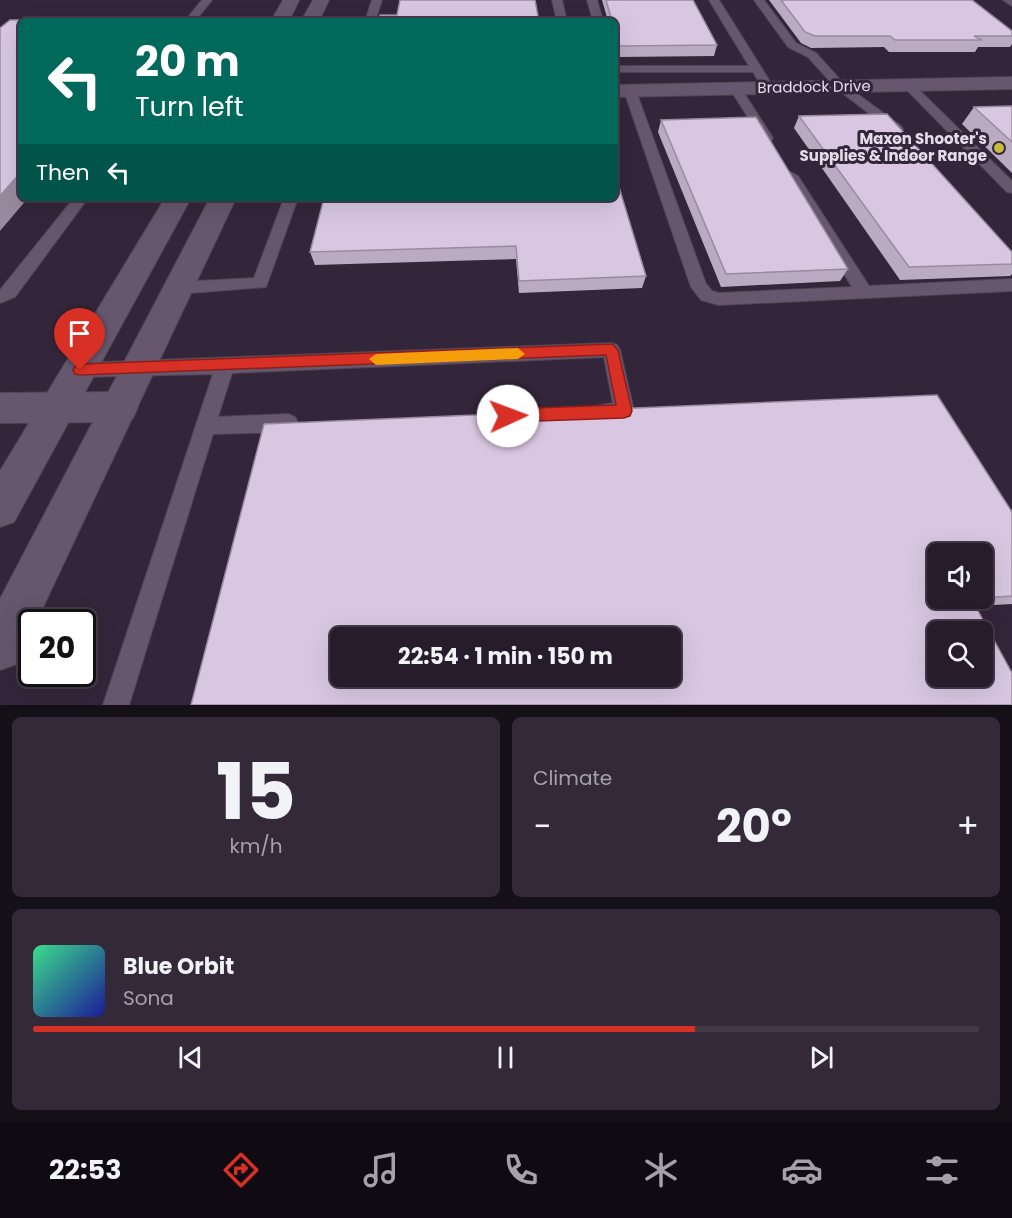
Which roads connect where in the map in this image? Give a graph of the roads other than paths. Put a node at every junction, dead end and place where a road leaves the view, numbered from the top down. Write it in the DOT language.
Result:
graph roads {
  1 [pos="207,0"];
  2 [pos="291,0"];
  3 [pos="321,0"];
  4 [pos="377,0"];
  5 [pos="557,0"];
  6 [pos="592,0"];
  7 [pos="714,0"];
  8 [pos="759,0"];
  9 [pos="1008,0"];
  10 [pos="1012,3"];
  11 [pos="192,18"];
  12 [pos="282,18"];
  13 [pos="312,18"];
  14 [pos="371,18"];
  15 [pos="561,18"];
  16 [pos="597,18"];
  17 [pos="618,69"];
  18 [pos="756,69"];
  19 [pos="1012,83"];
  20 [pos="908,85"];
  21 [pos="840,87"];
  22 [pos="768,88"];
  23 [pos="736,89"];
  24 [pos="619,90"];
  25 [pos="903,136"];
  26 [pos="772,147"];
  27 [pos="785,166"];
  28 [pos="1012,189"];
  29 [pos="79,201"];
  30 [pos="176,201"];
  31 [pos="222,201"];
  32 [pos="290,201"];
  33 [pos="1012,285"];
  34 [pos="178,288"];
  35 [pos="864,292"];
  36 [pos="0,297"];
  37 [pos="225,366"];
  38 [pos="138,368"];
  39 [pos="80,370"];
  40 [pos="120,407"];
  41 [pos="0,408"];
  42 [pos="58,408"];
  43 [pos="588,413"];
  44 [pos="301,423"];
  45 [pos="206,426"];
  46 [pos="0,508"];
  47 [pos="0,647"];
  48 [pos="116,705"];
  1 -- 11 [label="lane"];
  2 -- 12 [label="main road"];
  3 -- 13 [label="main road"];
  4 -- 14 [label="lane"];
  5 -- 15 [label="lane"];
  6 -- 16 [label="lane"];
  7 -- 18 [label="lane"];
  8 -- 21 [label="lane"];
  9 -- 10 [label="lane"];
  17 -- 18 [label="lane"];
  18 -- 22 [label="lane"];
  19 -- 20 [label="main road, Braddock Drive"];
  20 -- 21 [label="main road, Braddock Drive"];
  20 -- 28 [label="lane"];
  21 -- 22 [label="main road, Braddock Drive"];
  21 -- 25 [label="lane"];
  22 -- 23 [label="main road, Braddock Drive"];
  23 -- 24 [label="main road, Braddock Drive"];
  23 -- 26 [label="lane"];
  24 -- 35 [label="lane"];
  27 -- 35 [label="lane"];
  29 -- 36 [label="lane"];
  30 -- 39 [label="main road"];
  31 -- 34 [label="main road"];
  32 -- 34 [label="lane"];
  33 -- 35 [label="lane"];
  34 -- 38 [label="main road"];
  37 -- 38 [label="lane"];
  37 -- 43 [label="lane"];
  37 -- 45 [label="lane"];
  38 -- 39 [label="lane"];
  38 -- 40 [label="main road"];
  39 -- 42 [label="main road"];
  40 -- 42 [label="main road"];
  40 -- 47 [label="main road"];
  41 -- 42 [label="main road"];
  42 -- 46 [label="main road"];
  44 -- 45 [label="lane"];
  45 -- 48 [label="lane"];
}
